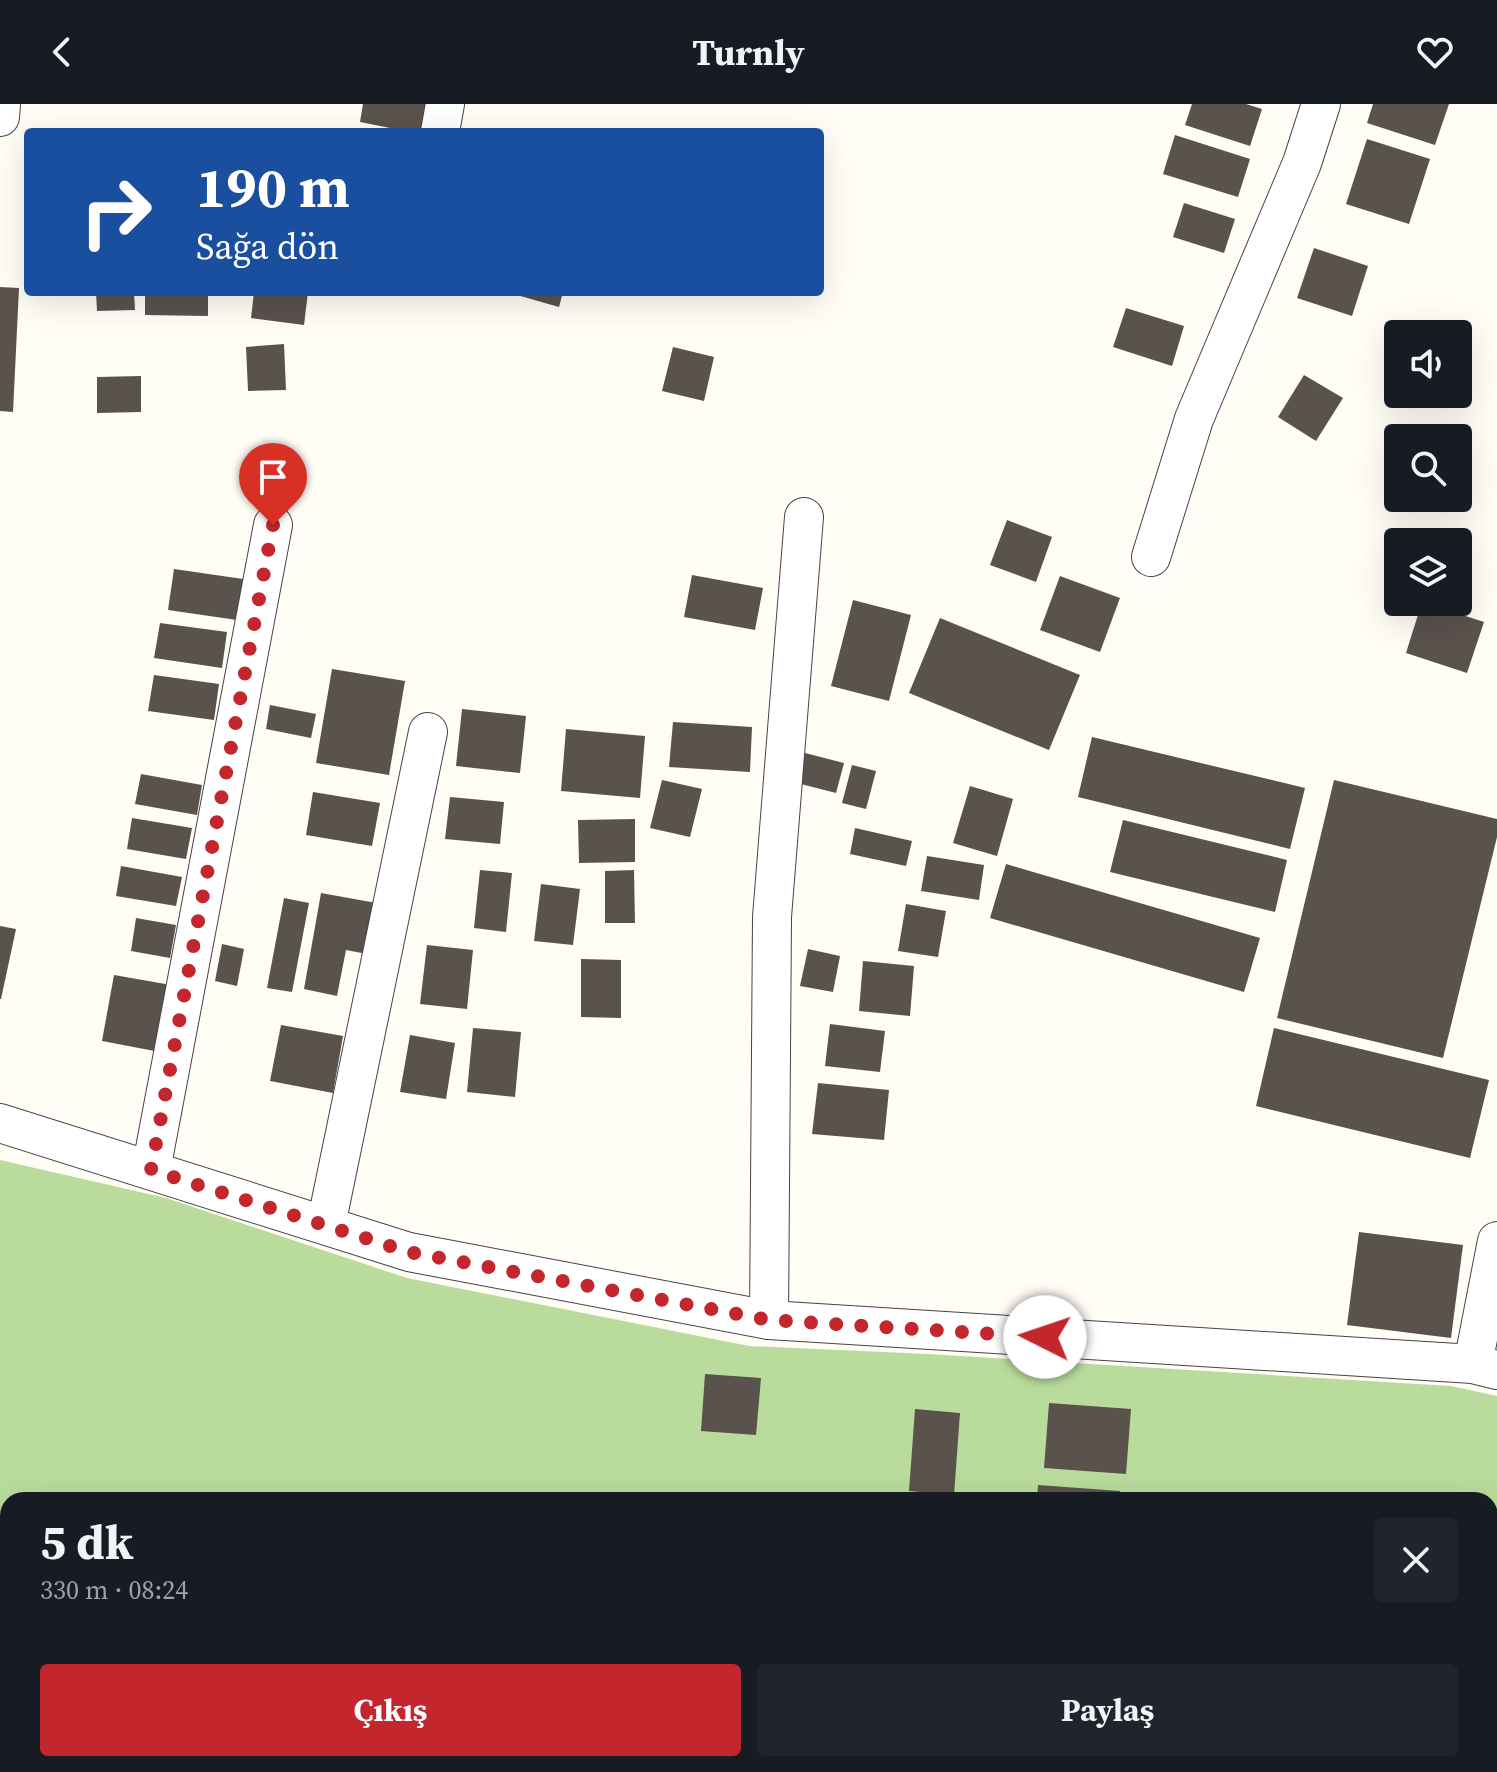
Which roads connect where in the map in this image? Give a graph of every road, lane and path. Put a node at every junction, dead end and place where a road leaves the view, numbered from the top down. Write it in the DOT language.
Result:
graph roads {
  1 [pos="1,104"];
  2 [pos="445,104"];
  3 [pos="1321,104"];
  4 [pos="0,117"];
  5 [pos="441,128"];
  6 [pos="804,517"];
  7 [pos="273,525"];
  8 [pos="1151,557"];
  9 [pos="428,732"];
  10 [pos="0,1123"];
  11 [pos="151,1170"];
  12 [pos="326,1225"];
  13 [pos="1497,1241"];
  14 [pos="769,1320"];
  15 [pos="1485,1367"];
  1 -- 4 [label="street"];
  2 -- 5 [label="street"];
  3 -- 8 [label="street"];
  6 -- 14 [label="street"];
  7 -- 11 [label="street"];
  9 -- 12 [label="street"];
  10 -- 11 [label="street"];
  11 -- 12 [label="street"];
  12 -- 14 [label="street"];
  13 -- 15 [label="street"];
  14 -- 15 [label="street"];
}
